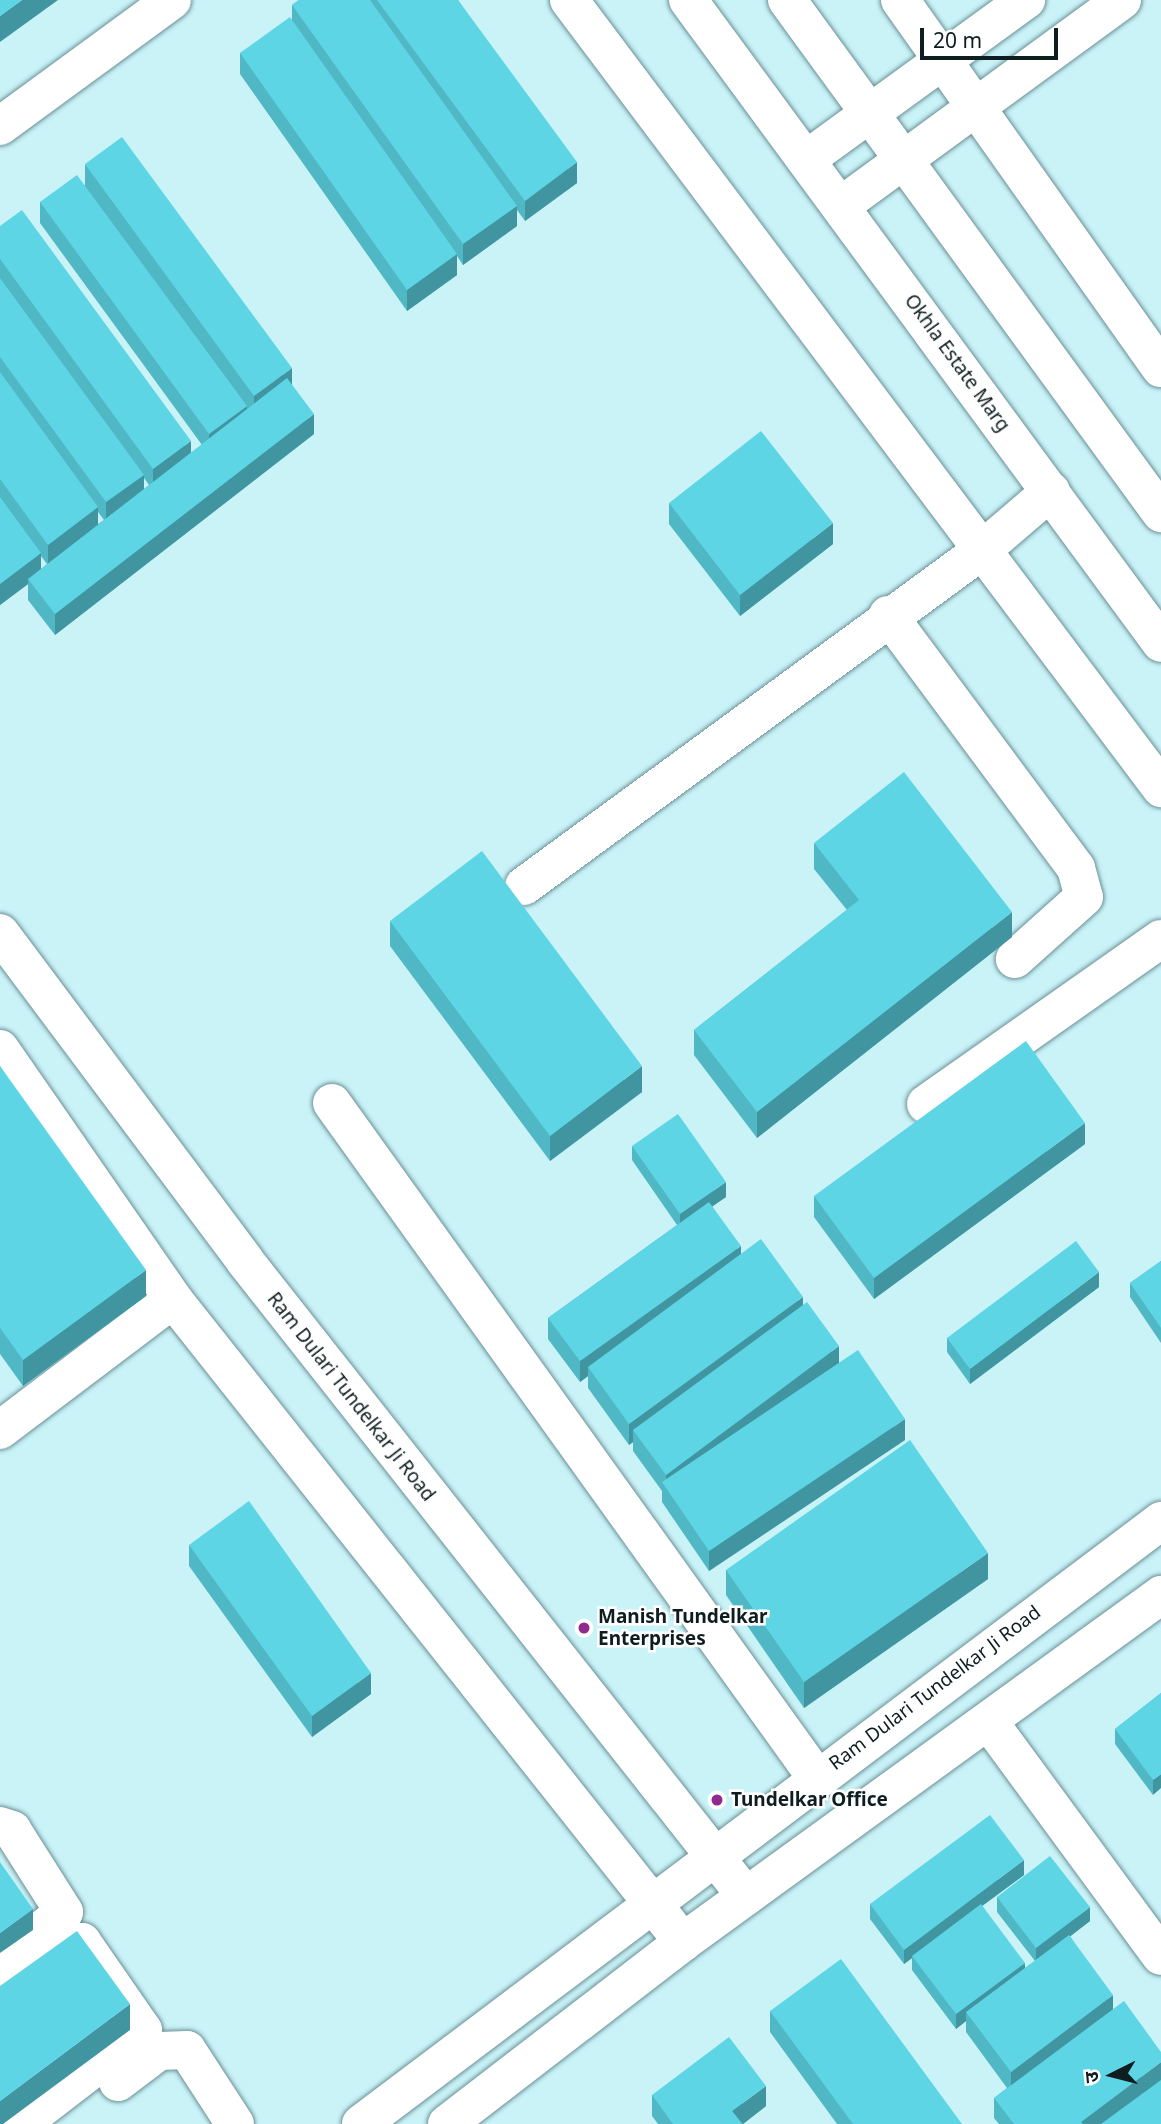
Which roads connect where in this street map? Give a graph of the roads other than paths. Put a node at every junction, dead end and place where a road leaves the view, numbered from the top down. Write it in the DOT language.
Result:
graph roads {
  1 [pos="172,0"];
  2 [pos="569,0"];
  3 [pos="688,0"];
  4 [pos="787,0"];
  5 [pos="900,0"];
  6 [pos="1026,0"];
  7 [pos="1122,0"];
  8 [pos="940,58"];
  9 [pos="975,108"];
  10 [pos="869,111"];
  11 [pos="0,126"];
  12 [pos="807,159"];
  13 [pos="905,159"];
  14 [pos="842,205"];
  15 [pos="1161,368"];
  16 [pos="1051,491"];
  17 [pos="1161,513"];
  18 [pos="981,551"];
  19 [pos="888,615"];
  20 [pos="1161,643"];
  21 [pos="1161,788"];
  22 [pos="524,886"];
  23 [pos="0,933"];
  24 [pos="1161,939"];
  25 [pos="1015,959"];
  26 [pos="0,1049"];
  27 [pos="332,1103"];
  28 [pos="926,1104"];
  29 [pos="173,1299"];
  30 [pos="0,1430"];
  31 [pos="1161,1521"];
  32 [pos="1161,1595"];
  33 [pos="989,1722"];
  34 [pos="816,1777"];
  35 [pos="0,1826"];
  36 [pos="709,1856"];
  37 [pos="746,1896"];
  38 [pos="650,1900"];
  39 [pos="683,1942"];
  40 [pos="1161,1956"];
  41 [pos="0,1963"];
  42 [pos="0,1999"];
  43 [pos="21,2124"];
  44 [pos="64,2124"];
  45 [pos="235,2124"];
  46 [pos="360,2124"];
  47 [pos="447,2124"];
  1 -- 11 [label="street"];
  2 -- 18 [label="street"];
  3 -- 12 [label="street, Okhla Estate Marg"];
  4 -- 10 [label="street"];
  5 -- 8 [label="street"];
  6 -- 8 [label="street"];
  7 -- 9 [label="street"];
  8 -- 9 [label="street"];
  8 -- 10 [label="street"];
  9 -- 13 [label="street"];
  9 -- 15 [label="street"];
  10 -- 12 [label="street"];
  10 -- 13 [label="street"];
  12 -- 14 [label="street, Okhla Estate Marg"];
  13 -- 14 [label="street"];
  13 -- 17 [label="street"];
  14 -- 16 [label="street, Okhla Estate Marg"];
  16 -- 18 [label="street"];
  16 -- 20 [label="street, Okhla Estate Marg"];
  18 -- 19 [label="street"];
  18 -- 21 [label="street"];
  19 -- 22 [label="street"];
  19 -- 25 [label="street"];
  23 -- 36 [label="street, Ram Dulari Tundelkar Ji Road"];
  24 -- 28 [label="street"];
  26 -- 29 [label="street"];
  27 -- 34 [label="street"];
  29 -- 30 [label="street"];
  29 -- 38 [label="street"];
  31 -- 34 [label="street, Ram Dulari Tundelkar Ji Road"];
  32 -- 33 [label="street"];
  33 -- 37 [label="street"];
  33 -- 40 [label="street"];
  34 -- 36 [label="street, Ram Dulari Tundelkar Ji Road"];
  35 -- 41 [label="street"];
  36 -- 37 [label="street, Ram Dulari Tundelkar Ji Road"];
  36 -- 38 [label="street, Ram Dulari Tundelkar Ji Road"];
  37 -- 39 [label="street"];
  38 -- 39 [label="street"];
  38 -- 46 [label="street, Ram Dulari Tundelkar Ji Road"];
  39 -- 47 [label="street"];
  42 -- 43 [label="street"];
  44 -- 45 [label="street"];
}
